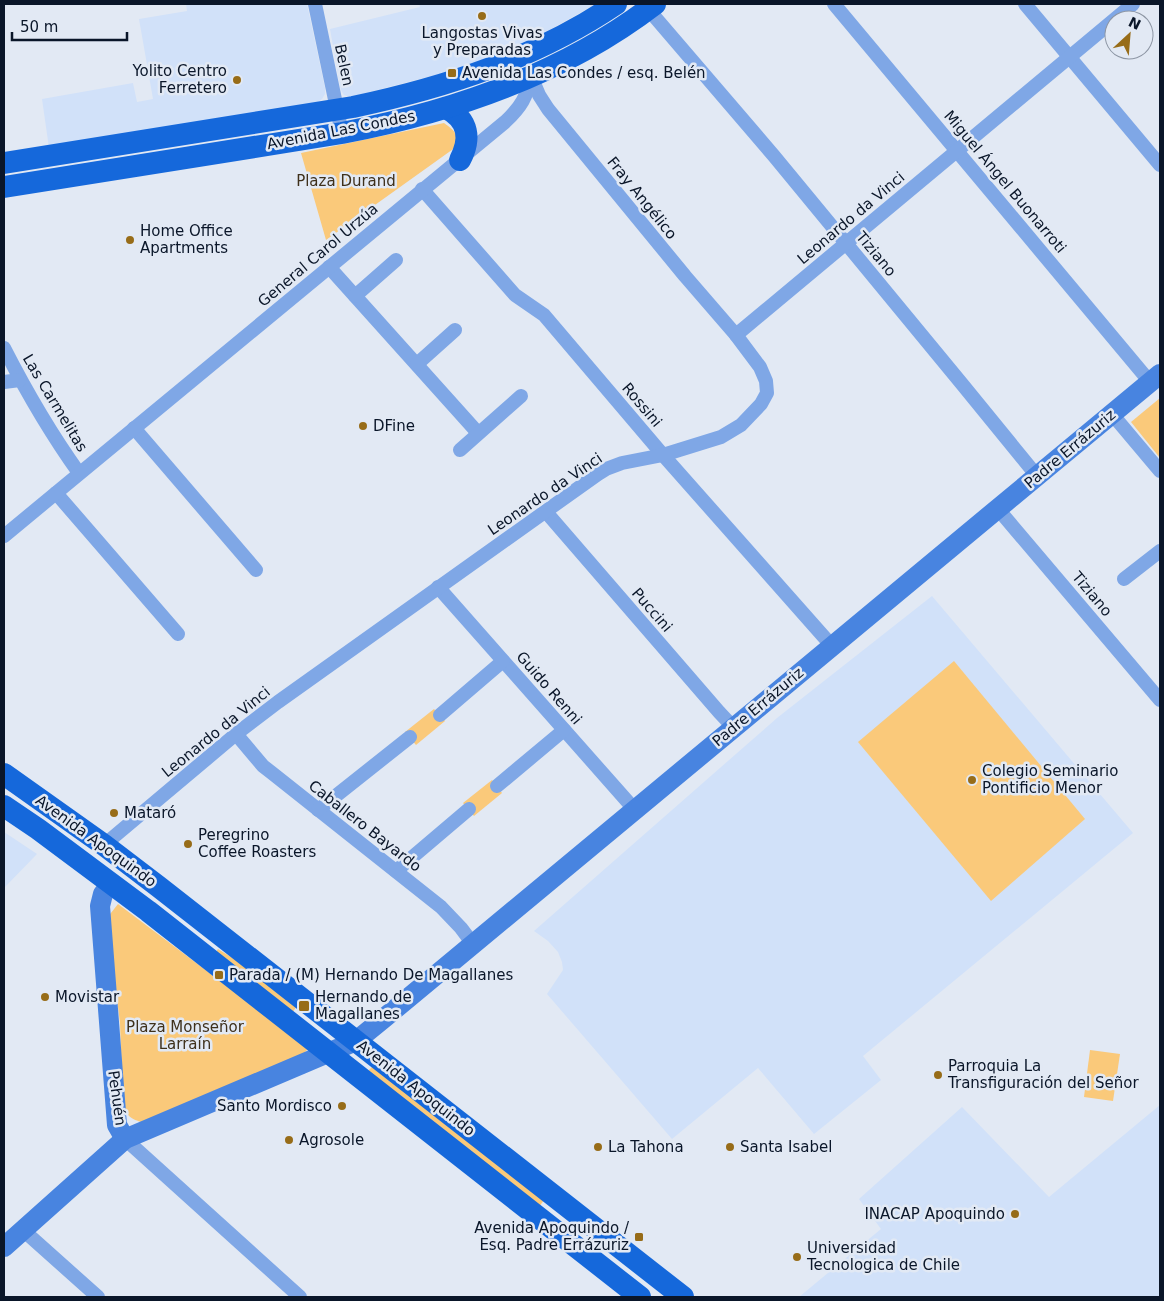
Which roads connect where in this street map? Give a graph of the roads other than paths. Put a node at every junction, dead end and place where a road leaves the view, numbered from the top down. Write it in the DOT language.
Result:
graph roads {
  1 [pos="315,4"];
  2 [pos="616,4"];
  3 [pos="834,4"];
  4 [pos="1026,4"];
  5 [pos="1133,4"];
  6 [pos="651,6"];
  7 [pos="1070,57"];
  8 [pos="531,76"];
  9 [pos="446,108"];
  10 [pos="337,109"];
  11 [pos="342,133"];
  12 [pos="957,150"];
  13 [pos="460,160"];
  14 [pos="4,163"];
  15 [pos="1160,165"];
  16 [pos="4,187"];
  17 [pos="422,189"];
  18 [pos="846,243"];
  19 [pos="396,260"];
  20 [pos="329,267"];
  21 [pos="355,296"];
  22 [pos="455,330"];
  23 [pos="736,335"];
  24 [pos="4,348"];
  25 [pos="417,364"];
  26 [pos="1155,378"];
  27 [pos="20,380"];
  28 [pos="4,382"];
  29 [pos="520,396"];
  30 [pos="1112,414"];
  31 [pos="134,428"];
  32 [pos="478,433"];
  33 [pos="460,450"];
  34 [pos="663,455"];
  35 [pos="1160,471"];
  36 [pos="79,473"];
  37 [pos="1037,476"];
  38 [pos="56,493"];
  39 [pos="998,508"];
  40 [pos="546,512"];
  41 [pos="4,536"];
  42 [pos="1160,550"];
  43 [pos="256,570"];
  44 [pos="1124,579"];
  45 [pos="438,587"];
  46 [pos="178,634"];
  47 [pos="832,646"];
  48 [pos="504,661"];
  49 [pos="1160,700"];
  50 [pos="440,715"];
  51 [pos="734,728"];
  52 [pos="564,730"];
  53 [pos="236,734"];
  54 [pos="410,738"];
  55 [pos="4,774"];
  56 [pos="497,786"];
  57 [pos="4,806"];
  58 [pos="469,809"];
  59 [pos="318,810"];
  60 [pos="635,810"];
  61 [pos="104,845"];
  62 [pos="396,871"];
  63 [pos="112,884"];
  64 [pos="158,887"];
  65 [pos="473,944"];
  66 [pos="356,1041"];
  67 [pos="329,1053"];
  68 [pos="125,1139"];
  69 [pos="23,1230"];
  70 [pos="4,1247"];
  71 [pos="98,1297"];
  72 [pos="300,1297"];
  73 [pos="640,1297"];
  74 [pos="682,1297"];
  1 -- 10 [label="street, Belen"];
  2 -- 10 [label="main road, Avenida Las Condes"];
  3 -- 12 [label="street, Miguel Ángel Buonarroti"];
  4 -- 7 [label="street"];
  5 -- 7 [label="street, Leonardo da Vinci"];
  6 -- 8 [label="main road, Avenida Las Condes"];
  6 -- 18 [label="street, Tiziano"];
  7 -- 12 [label="street, Leonardo da Vinci"];
  7 -- 15 [label="street"];
  8 -- 9 [label="main road, Avenida Las Condes"];
  8 -- 13 [label="street, General Carol Urzúa"];
  8 -- 23 [label="street, Fray Angélico"];
  9 -- 11 [label="main road, Avenida Las Condes"];
  9 -- 13 [label="main road"];
  10 -- 11 [label="street, Belen"];
  10 -- 14 [label="main road, Avenida Las Condes"];
  11 -- 16 [label="main road, Avenida Las Condes"];
  12 -- 18 [label="street, Leonardo da Vinci"];
  12 -- 26 [label="street, Miguel Ángel Buonarroti"];
  13 -- 17 [label="street, General Carol Urzúa"];
  17 -- 20 [label="street, General Carol Urzúa"];
  17 -- 34 [label="street, Rossini"];
  18 -- 23 [label="street, Leonardo da Vinci"];
  18 -- 37 [label="street, Tiziano"];
  19 -- 21 [label="street"];
  20 -- 21 [label="street"];
  20 -- 31 [label="street, General Carol Urzúa"];
  21 -- 25 [label="street"];
  22 -- 25 [label="street"];
  23 -- 34 [label="street, Leonardo da Vinci"];
  24 -- 27 [label="street, Las Carmelitas"];
  25 -- 32 [label="street"];
  26 -- 30 [label="street, Padre Errázuriz"];
  27 -- 28 [label="street"];
  27 -- 36 [label="street, Las Carmelitas"];
  29 -- 32 [label="street"];
  30 -- 35 [label="street"];
  30 -- 37 [label="street, Padre Errázuriz"];
  31 -- 36 [label="street, General Carol Urzúa"];
  31 -- 43 [label="street"];
  32 -- 33 [label="street"];
  34 -- 40 [label="street, Leonardo da Vinci"];
  34 -- 47 [label="street, Rossini"];
  36 -- 38 [label="street, General Carol Urzúa"];
  37 -- 39 [label="street, Padre Errázuriz"];
  38 -- 41 [label="street, General Carol Urzúa"];
  38 -- 46 [label="street"];
  39 -- 47 [label="street, Padre Errázuriz"];
  39 -- 49 [label="street, Tiziano"];
  40 -- 45 [label="street, Leonardo da Vinci"];
  40 -- 51 [label="street, Puccini"];
  42 -- 44 [label="street"];
  45 -- 48 [label="street, Guido Renni"];
  45 -- 53 [label="street, Leonardo da Vinci"];
  47 -- 51 [label="street, Padre Errázuriz"];
  48 -- 50 [label="street"];
  48 -- 52 [label="street, Guido Renni"];
  51 -- 60 [label="street, Padre Errázuriz"];
  52 -- 56 [label="street"];
  52 -- 60 [label="street, Guido Renni"];
  53 -- 59 [label="street, Caballero Bayardo"];
  53 -- 61 [label="street, Leonardo da Vinci"];
  54 -- 59 [label="street"];
  55 -- 61 [label="main road, Avenida Apoquindo"];
  57 -- 63 [label="main road, Avenida Apoquindo"];
  58 -- 62 [label="street"];
  59 -- 62 [label="street, Caballero Bayardo"];
  60 -- 65 [label="street, Padre Errázuriz"];
  61 -- 64 [label="main road, Avenida Apoquindo"];
  62 -- 65 [label="street, Caballero Bayardo"];
  63 -- 64 [label="main road"];
  63 -- 67 [label="main road, Avenida Apoquindo"];
  63 -- 68 [label="street, Pehuén"];
  64 -- 66 [label="main road, Avenida Apoquindo"];
  65 -- 66 [label="street, Padre Errázuriz"];
  66 -- 67 [label="street"];
  66 -- 74 [label="main road, Avenida Apoquindo"];
  67 -- 68 [label="street"];
  67 -- 73 [label="main road, Avenida Apoquindo"];
  68 -- 69 [label="street"];
  68 -- 72 [label="street, Pehuén"];
  69 -- 70 [label="street"];
  69 -- 71 [label="street"];
}
